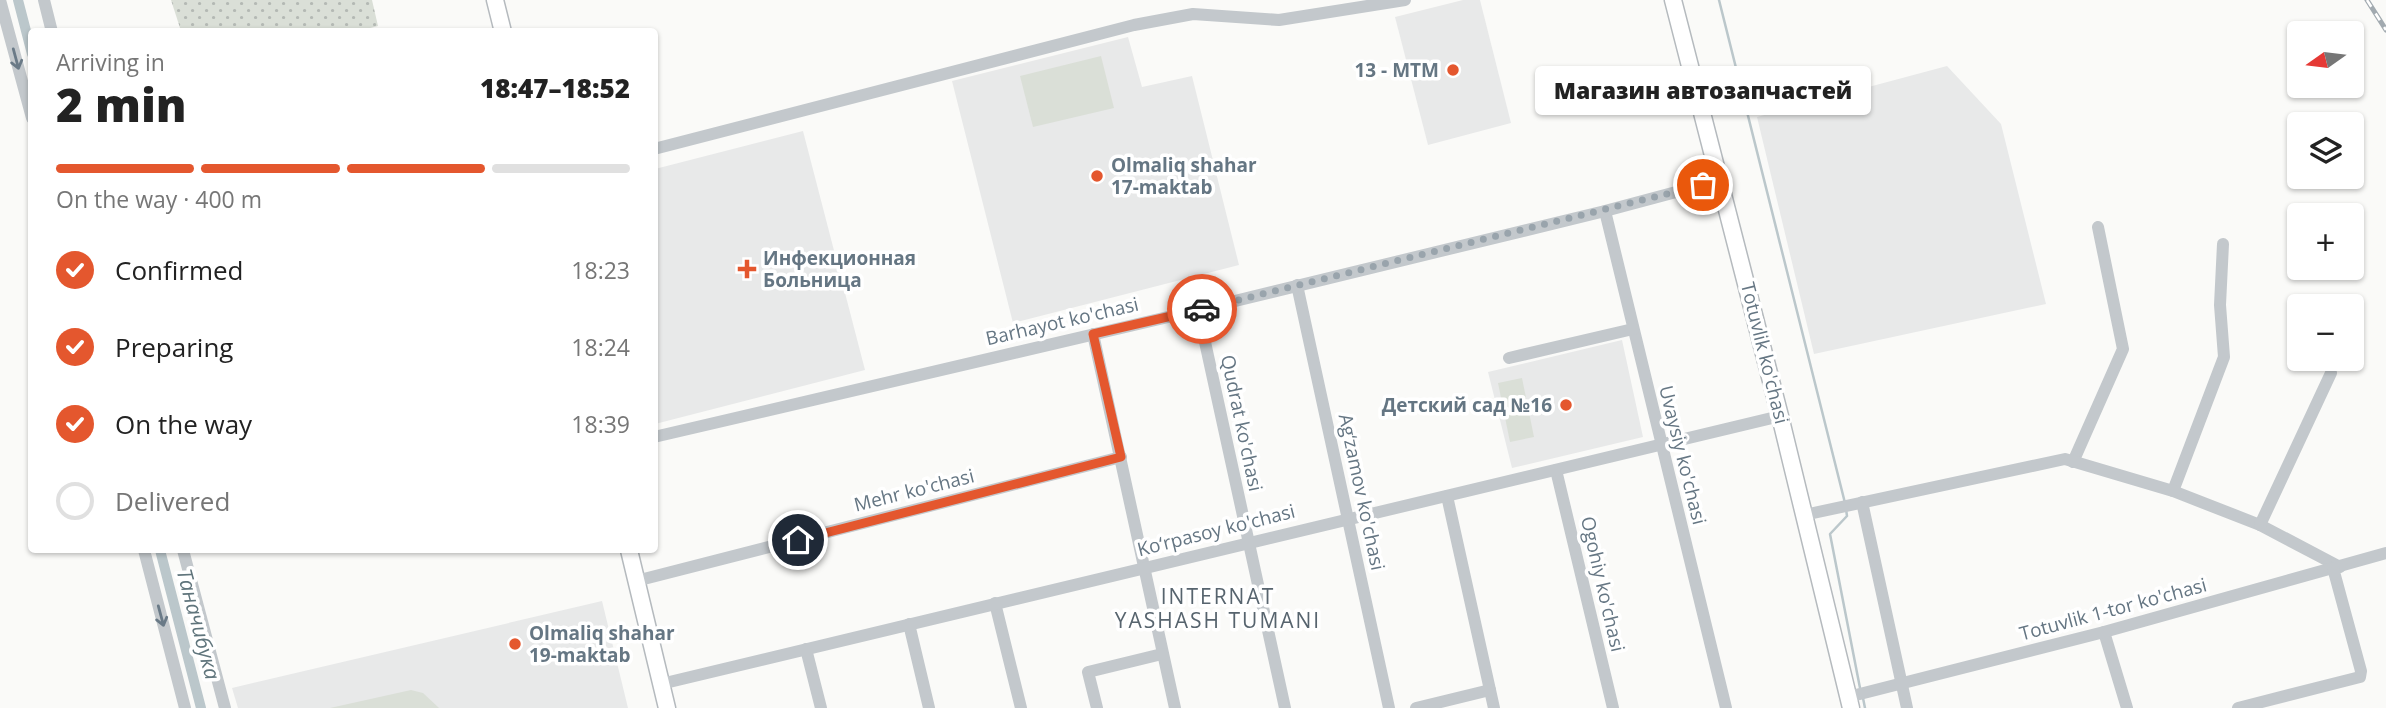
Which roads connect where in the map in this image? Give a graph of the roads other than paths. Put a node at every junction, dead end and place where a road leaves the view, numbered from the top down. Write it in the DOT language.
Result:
graph roads {
  1 [pos="0,0"];
  2 [pos="44,0"];
  3 [pos="495,0"];
  4 [pos="1405,0"];
  5 [pos="1673,0"];
  6 [pos="51,28"];
  7 [pos="502,28"];
  8 [pos="28,103"];
  9 [pos="658,148"];
  10 [pos="1721,180"];
  11 [pos="1605,211"];
  12 [pos="2098,228"];
  13 [pos="2223,244"];
  14 [pos="1297,285"];
  15 [pos="1198,310"];
  16 [pos="1633,329"];
  17 [pos="1093,334"];
  18 [pos="1509,358"];
  19 [pos="2331,373"];
  20 [pos="1780,416"];
  21 [pos="658,436"];
  22 [pos="1660,445"];
  23 [pos="1121,457"];
  24 [pos="2073,462"];
  25 [pos="1556,470"];
  26 [pos="2173,491"];
  27 [pos="1447,496"];
  28 [pos="1859,503"];
  29 [pos="1804,515"];
  30 [pos="1348,519"];
  31 [pos="2260,525"];
  32 [pos="1248,542"];
  33 [pos="145,553"];
  34 [pos="184,553"];
  35 [pos="630,553"];
  36 [pos="2386,553"];
  37 [pos="1144,567"];
  38 [pos="2337,568"];
  39 [pos="636,581"];
  40 [pos="995,603"];
  41 [pos="909,624"];
  42 [pos="2104,632"];
  43 [pos="806,649"];
  44 [pos="1162,654"];
  45 [pos="1901,683"];
  46 [pos="661,684"];
  47 [pos="1490,690"];
  48 [pos="1852,700"];
  49 [pos="185,708"];
  50 [pos="225,708"];
  51 [pos="667,708"];
  52 [pos="821,708"];
  53 [pos="929,708"];
  54 [pos="1021,708"];
  55 [pos="1097,708"];
  56 [pos="1175,708"];
  57 [pos="1285,708"];
  58 [pos="1389,708"];
  59 [pos="1416,708"];
  60 [pos="1494,708"];
  61 [pos="1613,708"];
  62 [pos="1726,708"];
  63 [pos="1907,708"];
  64 [pos="2127,708"];
  65 [pos="2238,708"];
  1 -- 8 [label="street, one-way"];
  2 -- 6 [label="street"];
  3 -- 7 [label="main road"];
  4 -- 9 [label="street"];
  5 -- 10 [label="main road, Totuvlik ko'chasi"];
  10 -- 11 [label="street, Barhayot ko'chasi"];
  10 -- 20 [label="main road, Totuvlik ko'chasi"];
  11 -- 14 [label="street, Barhayot ko'chasi"];
  11 -- 16 [label="street, Uvaysiy ko'chasi"];
  12 -- 24 [label="street"];
  13 -- 26 [label="street"];
  14 -- 15 [label="street, Barhayot ko'chasi"];
  14 -- 30 [label="street, Ag‘zamov ko'chasi"];
  15 -- 17 [label="street, Barhayot ko'chasi"];
  15 -- 32 [label="street, Qudrat ko'chasi"];
  16 -- 18 [label="street"];
  16 -- 22 [label="street, Uvaysiy ko'chasi"];
  17 -- 21 [label="street, Barhayot ko'chasi"];
  17 -- 23 [label="street"];
  19 -- 31 [label="street"];
  20 -- 22 [label="street, Ko‘rpasoy ko'chasi"];
  20 -- 29 [label="main road, Totuvlik ko'chasi"];
  22 -- 25 [label="street, Ko‘rpasoy ko'chasi"];
  22 -- 62 [label="street, Uvaysiy ko'chasi"];
  23 -- 37 [label="street"];
  23 -- 39 [label="street, Mehr ko'chasi"];
  24 -- 26 [label="street"];
  24 -- 28 [label="street"];
  25 -- 27 [label="street, Ko‘rpasoy ko'chasi"];
  25 -- 61 [label="street, Ogohiy ko'chasi"];
  26 -- 31 [label="street"];
  27 -- 30 [label="street, Ko‘rpasoy ko'chasi"];
  27 -- 47 [label="street"];
  28 -- 29 [label="street"];
  28 -- 45 [label="street"];
  29 -- 48 [label="main road, Totuvlik ko'chasi"];
  30 -- 32 [label="street, Ko‘rpasoy ko'chasi"];
  30 -- 58 [label="street, Ag‘zamov ko'chasi"];
  31 -- 38 [label="street"];
  32 -- 37 [label="street, Ko‘rpasoy ko'chasi"];
  32 -- 57 [label="street, Qudrat ko'chasi"];
  33 -- 49 [label="street, one-way"];
  34 -- 50 [label="street"];
  35 -- 39 [label="main road"];
  36 -- 38 [label="street, Totuvlik 1-tor ko'chasi"];
  37 -- 40 [label="street, Ko‘rpasoy ko'chasi"];
  37 -- 44 [label="street"];
  38 -- 42 [label="street, Totuvlik 1-tor ko'chasi"];
  38 -- 65 [label="street"];
  39 -- 46 [label="main road"];
  40 -- 41 [label="street, Ko‘rpasoy ko'chasi"];
  40 -- 54 [label="street"];
  41 -- 43 [label="street, Ko‘rpasoy ko'chasi"];
  41 -- 53 [label="street"];
  42 -- 45 [label="street, Totuvlik 1-tor ko'chasi"];
  42 -- 64 [label="street"];
  43 -- 46 [label="street, Ko‘rpasoy ko'chasi"];
  43 -- 52 [label="street"];
  44 -- 55 [label="street"];
  44 -- 56 [label="street"];
  45 -- 48 [label="street, Totuvlik 1-tor ko'chasi"];
  45 -- 63 [label="street"];
  46 -- 51 [label="main road"];
  47 -- 59 [label="street"];
  47 -- 60 [label="street"];
}
